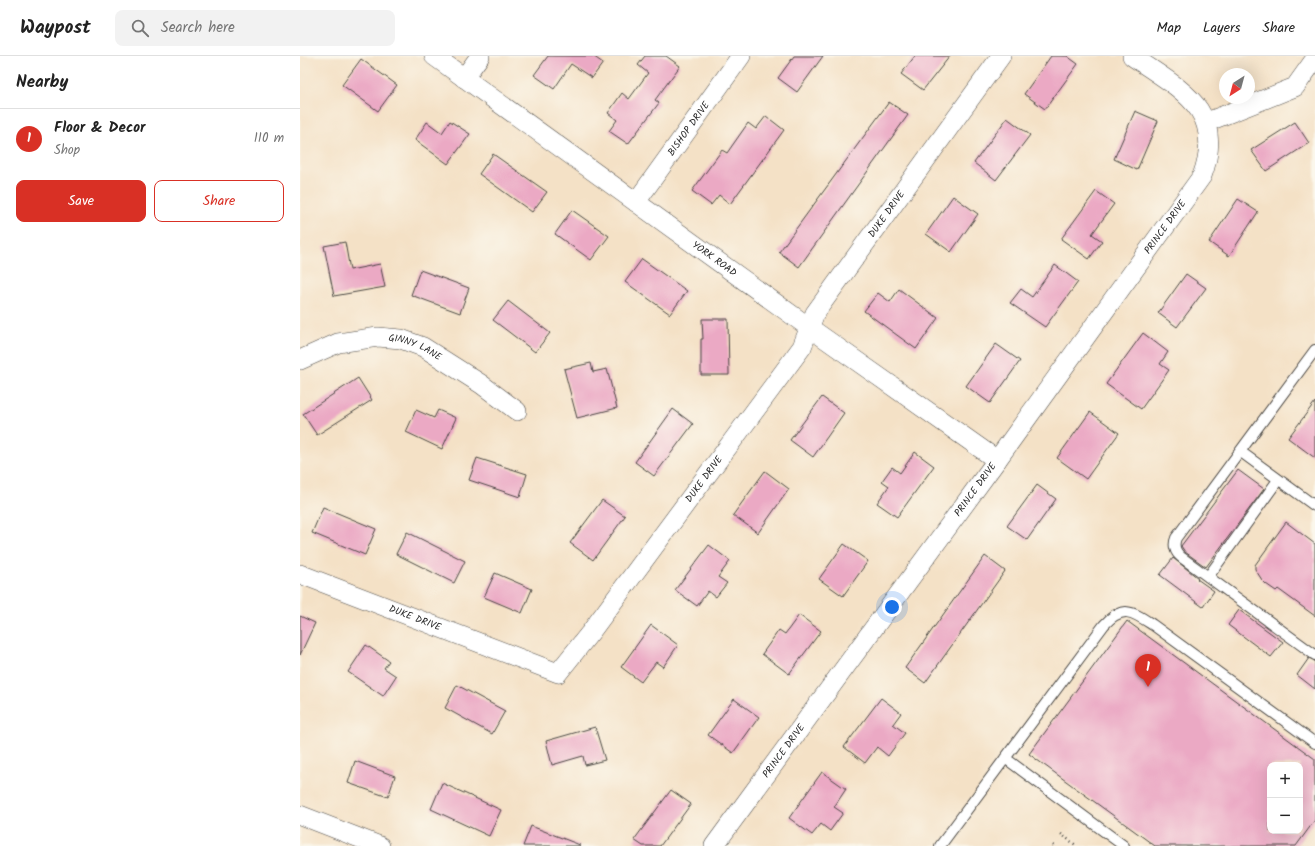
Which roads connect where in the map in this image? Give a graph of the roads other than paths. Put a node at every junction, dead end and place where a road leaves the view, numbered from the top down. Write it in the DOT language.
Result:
graph roads {
  1 [pos="434,56"];
  2 [pos="480,56"];
  3 [pos="741,56"];
  4 [pos="1001,56"];
  5 [pos="1132,56"];
  6 [pos="1315,59"];
  7 [pos="464,78"];
  8 [pos="1207,122"];
  9 [pos="636,202"];
  10 [pos="810,328"];
  11 [pos="1315,350"];
  12 [pos="300,360"];
  13 [pos="516,411"];
  14 [pos="1241,452"];
  15 [pos="997,460"];
  16 [pos="1278,480"];
  17 [pos="1315,506"];
  18 [pos="300,574"];
  19 [pos="1208,577"];
  20 [pos="1315,655"];
  21 [pos="1315,743"];
  22 [pos="1005,758"];
  23 [pos="300,814"];
  24 [pos="380,846"];
  25 [pos="714,846"];
  26 [pos="940,846"];
  27 [pos="1124,846"];
  1 -- 7 [label="street, YORK ROAD"];
  2 -- 7 [label="street"];
  3 -- 9 [label="street, BISHOP DRIVE"];
  4 -- 10 [label="street, DUKE DRIVE"];
  5 -- 8 [label="street"];
  6 -- 8 [label="street"];
  7 -- 9 [label="street, YORK ROAD"];
  8 -- 15 [label="street, PRINCE DRIVE"];
  9 -- 10 [label="street, YORK ROAD"];
  10 -- 15 [label="street, YORK ROAD"];
  10 -- 18 [label="street, DUKE DRIVE"];
  11 -- 14 [label="lane"];
  12 -- 13 [label="street, GINNY LANE"];
  14 -- 16 [label="lane"];
  14 -- 19 [label="lane"];
  15 -- 25 [label="street, PRINCE DRIVE"];
  16 -- 17 [label="lane"];
  16 -- 19 [label="lane"];
  19 -- 20 [label="lane"];
  21 -- 22 [label="lane"];
  22 -- 26 [label="lane"];
  22 -- 27 [label="lane"];
  23 -- 24 [label="street"];
}
